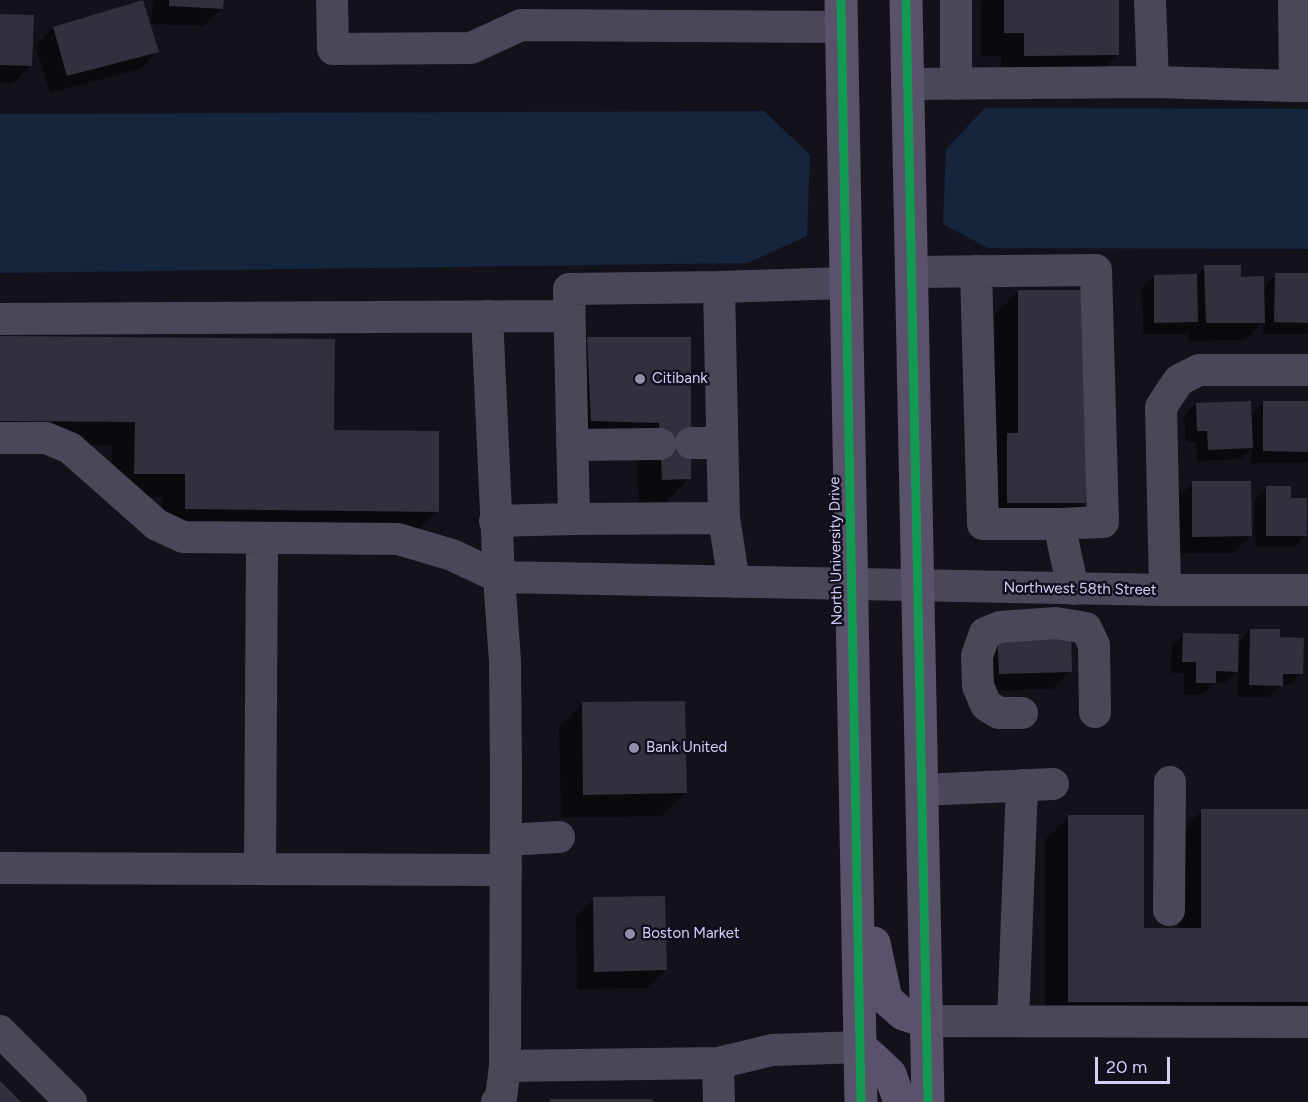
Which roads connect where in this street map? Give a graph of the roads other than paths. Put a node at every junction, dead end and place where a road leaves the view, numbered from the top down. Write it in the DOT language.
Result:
graph roads {
  1 [pos="332,0"];
  2 [pos="906,0"];
  3 [pos="956,0"];
  4 [pos="1150,0"];
  5 [pos="1294,0"];
  6 [pos="520,12"];
  7 [pos="597,13"];
  8 [pos="841,14"];
  9 [pos="1153,82"];
  10 [pos="907,84"];
  11 [pos="956,84"];
  12 [pos="1301,86"];
  13 [pos="976,271"];
  14 [pos="911,272"];
  15 [pos="846,283"];
  16 [pos="718,287"];
  17 [pos="487,316"];
  18 [pos="569,316"];
  19 [pos="0,319"];
  20 [pos="1308,370"];
  21 [pos="0,438"];
  22 [pos="690,443"];
  23 [pos="722,443"];
  24 [pos="660,444"];
  25 [pos="572,445"];
  26 [pos="724,518"];
  27 [pos="574,519"];
  28 [pos="495,521"];
  29 [pos="1059,524"];
  30 [pos="262,538"];
  31 [pos="499,577"];
  32 [pos="734,582"];
  33 [pos="852,584"];
  34 [pos="918,586"];
  35 [pos="1074,589"];
  36 [pos="1165,590"];
  37 [pos="1308,590"];
  38 [pos="1095,712"];
  39 [pos="1022,713"];
  40 [pos="1170,782"];
  41 [pos="1053,784"];
  42 [pos="1022,785"];
  43 [pos="922,789"];
  44 [pos="559,837"];
  45 [pos="506,855"];
  46 [pos="858,865"];
  47 [pos="0,868"];
  48 [pos="260,869"];
  49 [pos="1169,910"];
  50 [pos="926,1021"];
  51 [pos="1013,1021"];
  52 [pos="1308,1022"];
  53 [pos="0,1031"];
  54 [pos="861,1047"];
  55 [pos="718,1063"];
  56 [pos="505,1065"];
  57 [pos="71,1102"];
  58 [pos="497,1102"];
  59 [pos="719,1102"];
  60 [pos="861,1102"];
  61 [pos="900,1102"];
  62 [pos="928,1102"];
  1 -- 6 [label="street"];
  2 -- 10 [label="main road"];
  3 -- 11 [label="street"];
  4 -- 9 [label="street"];
  5 -- 12 [label="street"];
  6 -- 7 [label="street"];
  7 -- 8 [label="street"];
  8 -- 15 [label="main road, North University Drive"];
  9 -- 11 [label="street"];
  9 -- 12 [label="street"];
  10 -- 11 [label="street"];
  10 -- 14 [label="main road"];
  13 -- 14 [label="street"];
  13 -- 29 [label="street"];
  13 -- 29 [label="street"];
  14 -- 34 [label="main road"];
  15 -- 16 [label="street"];
  15 -- 33 [label="main road, North University Drive"];
  16 -- 18 [label="street"];
  16 -- 23 [label="street"];
  17 -- 18 [label="street"];
  17 -- 19 [label="street"];
  17 -- 28 [label="street"];
  18 -- 25 [label="street"];
  20 -- 36 [label="street"];
  21 -- 30 [label="street"];
  22 -- 23 [label="street"];
  23 -- 26 [label="street"];
  24 -- 25 [label="street"];
  25 -- 27 [label="street"];
  26 -- 27 [label="street"];
  26 -- 32 [label="street"];
  27 -- 28 [label="street"];
  28 -- 31 [label="street"];
  29 -- 35 [label="street"];
  30 -- 31 [label="street"];
  30 -- 48 [label="street"];
  31 -- 32 [label="street, Northwest 58th Street"];
  31 -- 45 [label="street"];
  32 -- 33 [label="street, Northwest 58th Street"];
  33 -- 34 [label="street, Northwest 58th Street"];
  33 -- 46 [label="main road, North University Drive"];
  34 -- 35 [label="street, Northwest 58th Street"];
  34 -- 43 [label="main road"];
  35 -- 36 [label="street, Northwest 58th Street"];
  36 -- 37 [label="street, Northwest 58th Street"];
  38 -- 39 [label="street"];
  40 -- 49 [label="street"];
  41 -- 42 [label="street"];
  42 -- 43 [label="street"];
  42 -- 51 [label="street"];
  43 -- 50 [label="main road"];
  44 -- 45 [label="street"];
  45 -- 48 [label="street"];
  45 -- 56 [label="street"];
  46 -- 50 [label="main road"];
  46 -- 54 [label="main road, North University Drive"];
  47 -- 48 [label="street"];
  50 -- 51 [label="street"];
  50 -- 62 [label="main road"];
  51 -- 52 [label="street"];
  53 -- 57 [label="street"];
  54 -- 55 [label="street"];
  54 -- 60 [label="main road, North University Drive"];
  54 -- 61 [label="main road"];
  55 -- 56 [label="street"];
  55 -- 59 [label="street"];
  56 -- 58 [label="street"];
}
